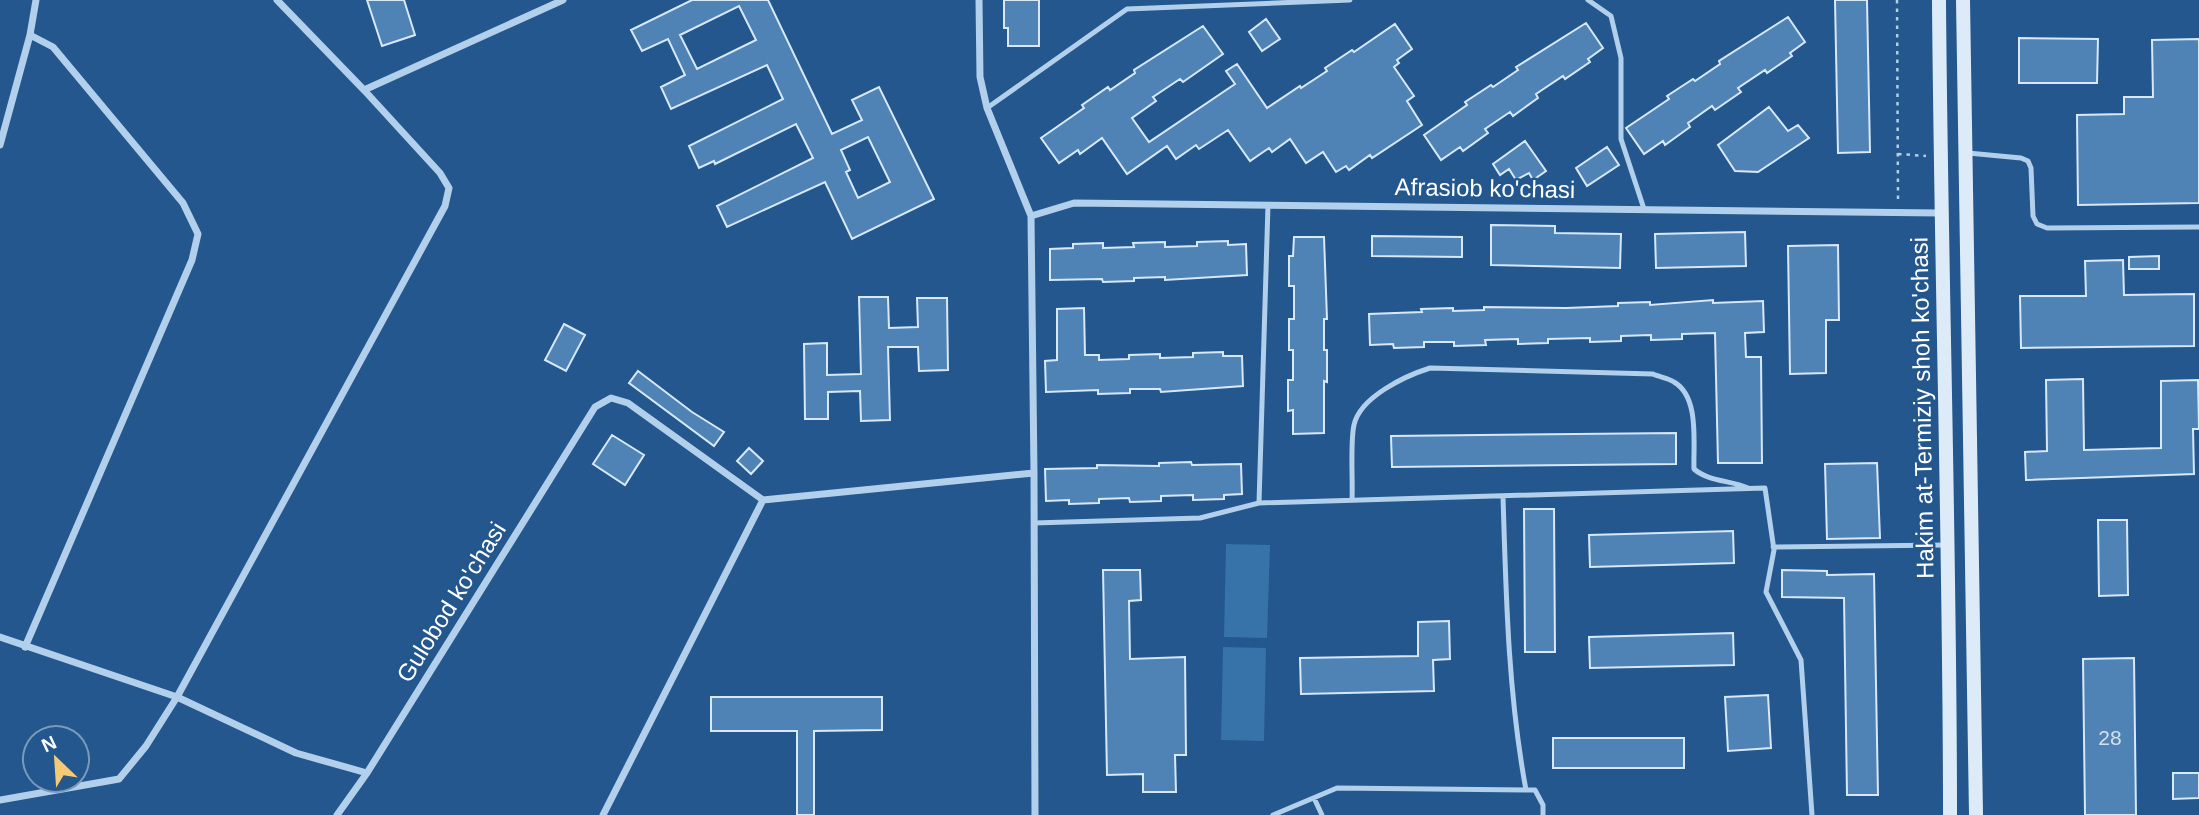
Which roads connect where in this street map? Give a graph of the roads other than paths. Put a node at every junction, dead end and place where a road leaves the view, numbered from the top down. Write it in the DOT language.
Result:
graph roads {
  1 [pos="36,0"];
  2 [pos="277,0"];
  3 [pos="563,0"];
  4 [pos="979,0"];
  5 [pos="1350,0"];
  6 [pos="1588,0"];
  7 [pos="1938,0"];
  8 [pos="1963,0"];
  9 [pos="30,35"];
  10 [pos="364,90"];
  11 [pos="987,108"];
  12 [pos="0,145"];
  13 [pos="1965,153"];
  14 [pos="1268,205"];
  15 [pos="1644,209"];
  16 [pos="1940,213"];
  17 [pos="1031,216"];
  18 [pos="2199,226"];
  19 [pos="1034,472"];
  20 [pos="1749,489"];
  21 [pos="1503,496"];
  22 [pos="763,500"];
  23 [pos="1352,500"];
  24 [pos="1259,503"];
  25 [pos="1034,523"];
  26 [pos="1948,545"];
  27 [pos="1773,547"];
  28 [pos="0,637"];
  29 [pos="25,647"];
  30 [pos="177,697"];
  31 [pos="368,772"];
  32 [pos="1526,790"];
  33 [pos="1314,798"];
  34 [pos="0,800"];
  35 [pos="337,815"];
  36 [pos="603,815"];
  37 [pos="1035,815"];
  38 [pos="1273,815"];
  39 [pos="1322,815"];
  40 [pos="1543,815"];
  41 [pos="1812,815"];
  42 [pos="1950,815"];
  43 [pos="1976,815"];
  1 -- 9 [label="street"];
  2 -- 10 [label="street"];
  3 -- 10 [label="street"];
  4 -- 11 [label="street"];
  5 -- 11 [label="lane"];
  6 -- 15 [label="lane"];
  7 -- 16 [label="main road, Hakim at-Termiziy shoh ko'chasi"];
  8 -- 13 [label="main road, Hakim at-Termiziy shoh ko'chasi"];
  9 -- 12 [label="street"];
  9 -- 29 [label="street"];
  10 -- 30 [label="street"];
  11 -- 17 [label="street"];
  13 -- 18 [label="lane"];
  13 -- 43 [label="main road, Hakim at-Termiziy shoh ko'chasi"];
  14 -- 15 [label="street, Afrasiob ko'chasi"];
  14 -- 17 [label="street, Afrasiob ko'chasi"];
  14 -- 24 [label="lane"];
  15 -- 16 [label="street, Afrasiob ko'chasi"];
  16 -- 26 [label="main road, Hakim at-Termiziy shoh ko'chasi"];
  17 -- 19 [label="street"];
  19 -- 22 [label="street"];
  19 -- 25 [label="street"];
  20 -- 21 [label="lane"];
  20 -- 23 [label="lane"];
  20 -- 27 [label="lane"];
  21 -- 23 [label="lane"];
  21 -- 32 [label="lane"];
  22 -- 31 [label="street, Gulobod ko'chasi"];
  22 -- 36 [label="street"];
  23 -- 24 [label="lane"];
  24 -- 25 [label="lane"];
  25 -- 37 [label="street"];
  26 -- 27 [label="lane"];
  26 -- 42 [label="main road, Hakim at-Termiziy shoh ko'chasi"];
  27 -- 41 [label="lane"];
  28 -- 29 [label="street"];
  29 -- 30 [label="street"];
  30 -- 31 [label="street"];
  30 -- 34 [label="street"];
  31 -- 35 [label="street, Gulobod ko'chasi"];
  32 -- 33 [label="lane"];
  32 -- 40 [label="lane"];
  33 -- 38 [label="lane"];
  33 -- 39 [label="lane"];
}
